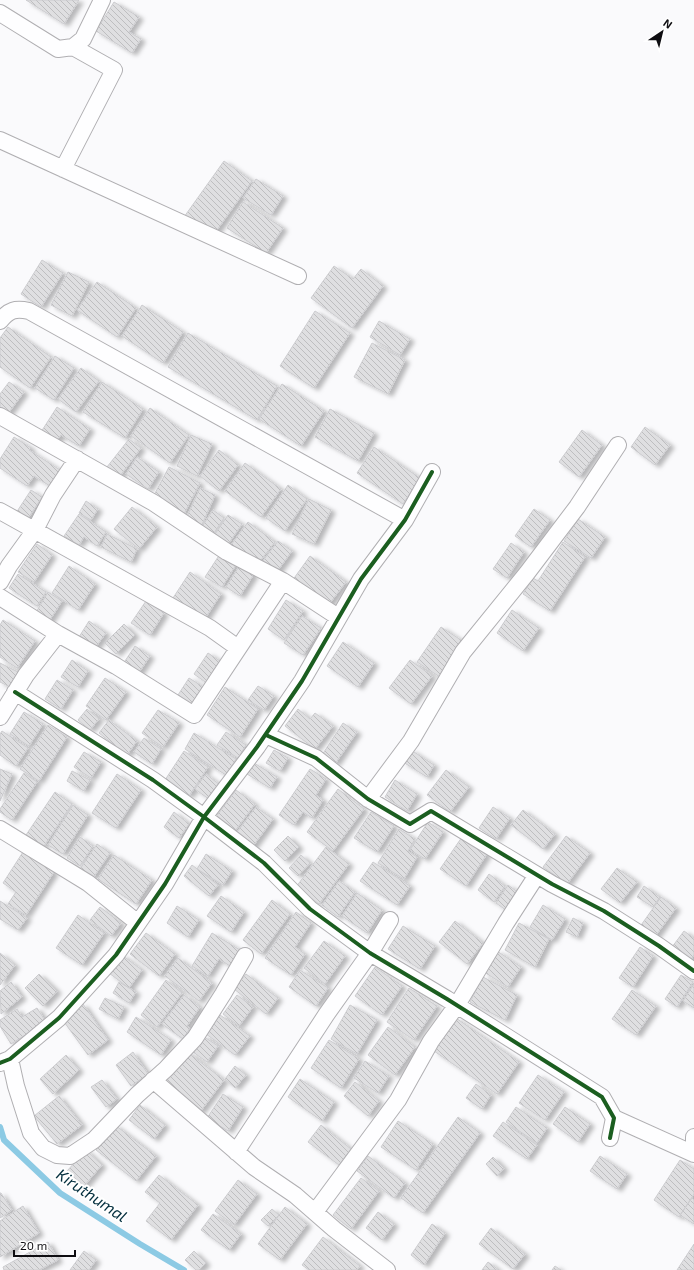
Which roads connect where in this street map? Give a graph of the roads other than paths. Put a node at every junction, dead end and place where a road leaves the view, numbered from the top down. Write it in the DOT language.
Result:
graph roads {
  1 [pos="102,0"];
  2 [pos="0,13"];
  3 [pos="73,47"];
  4 [pos="0,140"];
  5 [pos="63,168"];
  6 [pos="298,276"];
  7 [pos="0,321"];
  8 [pos="0,416"];
  9 [pos="618,445"];
  10 [pos="77,459"];
  11 [pos="432,472"];
  12 [pos="0,511"];
  13 [pos="405,520"];
  14 [pos="35,530"];
  15 [pos="283,581"];
  16 [pos="0,582"];
  17 [pos="0,597"];
  18 [pos="338,617"];
  19 [pos="58,634"];
  20 [pos="238,648"];
  21 [pos="15,692"];
  22 [pos="0,717"];
  23 [pos="266,735"];
  24 [pos="368,799"];
  25 [pos="204,817"];
  26 [pos="0,829"];
  27 [pos="537,875"];
  28 [pos="390,920"];
  29 [pos="138,923"];
  30 [pos="370,953"];
  31 [pos="245,956"];
  32 [pos="694,971"];
  33 [pos="457,1005"];
  34 [pos="3,1059"];
  35 [pos="153,1080"];
  36 [pos="614,1118"];
  37 [pos="694,1137"];
  38 [pos="610,1138"];
  39 [pos="236,1152"];
  40 [pos="694,1154"];
  41 [pos="315,1212"];
  42 [pos="387,1270"];
  1 -- 3 [label="street"];
  2 -- 3 [label="street"];
  3 -- 5 [label="street"];
  4 -- 5 [label="street"];
  5 -- 6 [label="street"];
  7 -- 13 [label="street"];
  8 -- 10 [label="street"];
  9 -- 24 [label="street"];
  10 -- 14 [label="street"];
  10 -- 15 [label="street"];
  11 -- 13 [label="street"];
  12 -- 14 [label="street"];
  13 -- 18 [label="street"];
  14 -- 16 [label="street"];
  14 -- 20 [label="street"];
  15 -- 18 [label="street"];
  15 -- 20 [label="street"];
  17 -- 19 [label="street"];
  18 -- 23 [label="street"];
  19 -- 20 [label="street"];
  19 -- 21 [label="street"];
  21 -- 22 [label="street"];
  21 -- 25 [label="street"];
  23 -- 24 [label="street"];
  23 -- 25 [label="street"];
  24 -- 27 [label="street"];
  25 -- 29 [label="street"];
  25 -- 30 [label="street"];
  26 -- 29 [label="street"];
  27 -- 32 [label="street"];
  27 -- 33 [label="street"];
  28 -- 30 [label="street"];
  29 -- 34 [label="street"];
  30 -- 33 [label="street"];
  30 -- 39 [label="street"];
  31 -- 35 [label="street"];
  33 -- 36 [label="street"];
  33 -- 41 [label="street"];
  34 -- 35 [label="street"];
  35 -- 39 [label="street"];
  36 -- 38 [label="street"];
  36 -- 40 [label="street"];
  37 -- 40 [label="street"];
  39 -- 41 [label="street"];
  41 -- 42 [label="street"];
}
